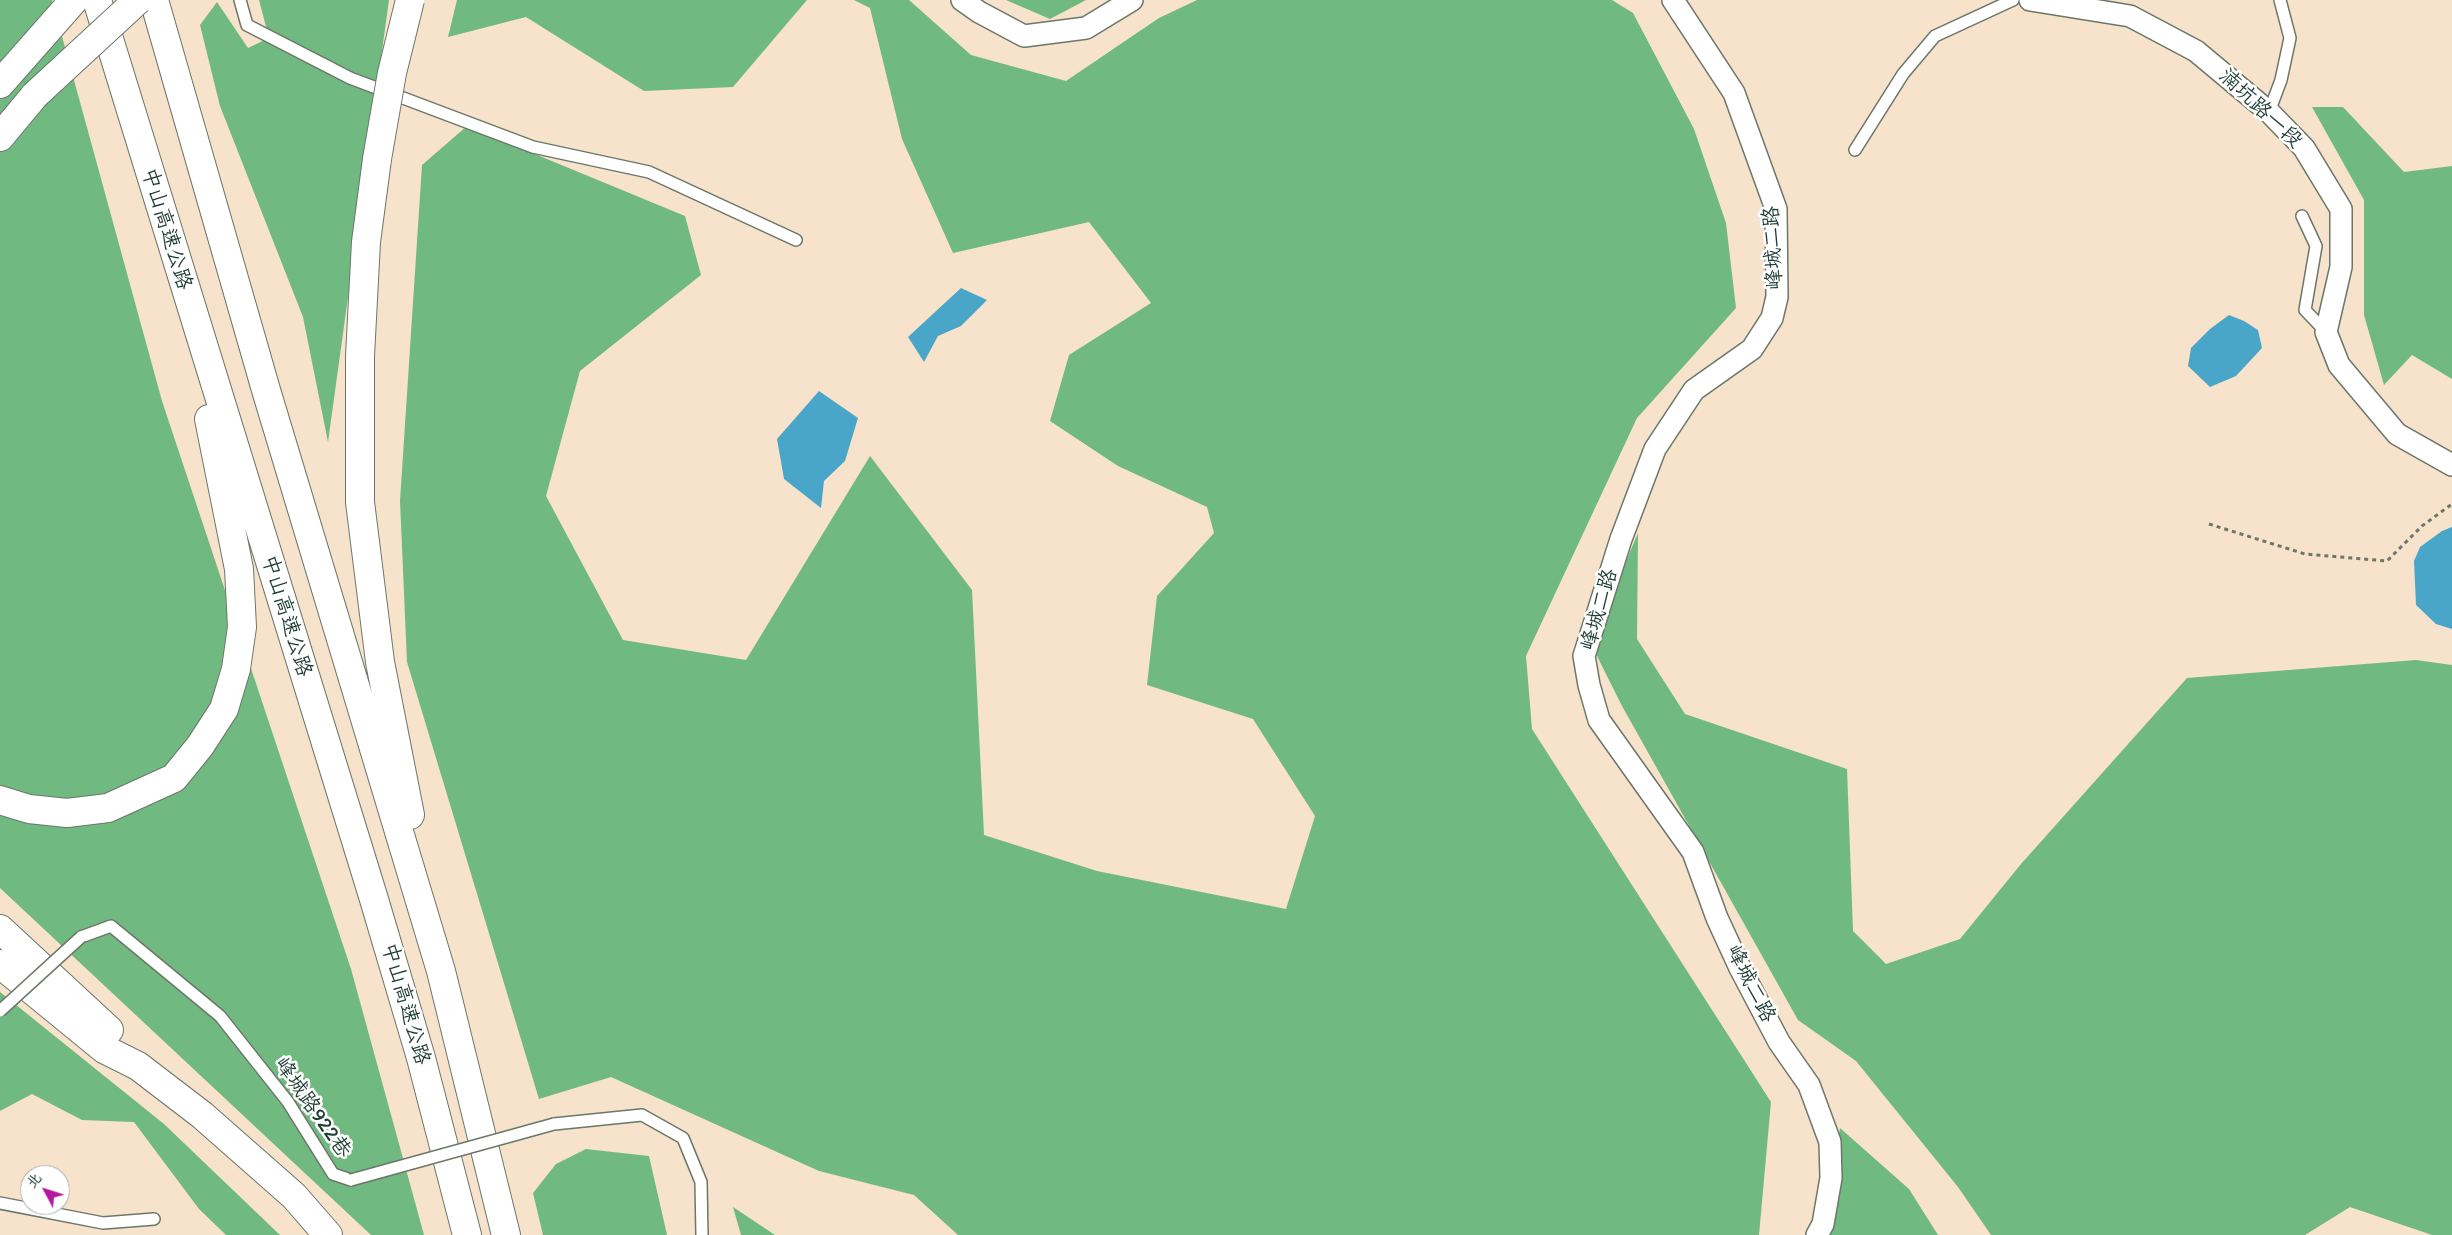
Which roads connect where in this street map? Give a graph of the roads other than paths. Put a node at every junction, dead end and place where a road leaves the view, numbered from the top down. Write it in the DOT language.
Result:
graph roads {
  1 [pos="74,0"];
  2 [pos="97,0"];
  3 [pos="138,0"];
  4 [pos="154,0"];
  5 [pos="240,0"];
  6 [pos="410,0"];
  7 [pos="962,0"];
  8 [pos="1132,0"];
  9 [pos="1673,0"];
  10 [pos="2013,0"];
  11 [pos="2030,0"];
  12 [pos="2280,0"];
  13 [pos="0,84"];
  14 [pos="2269,112"];
  15 [pos="0,137"];
  16 [pos="1855,150"];
  17 [pos="2302,216"];
  18 [pos="796,240"];
  19 [pos="188,300"];
  20 [pos="2326,332"];
  21 [pos="2452,465"];
  22 [pos="0,800"];
  23 [pos="0,929"];
  24 [pos="0,964"];
  25 [pos="441,971"];
  26 [pos="0,1011"];
  27 [pos="138,1066"];
  28 [pos="0,1203"];
  29 [pos="154,1220"];
  30 [pos="328,1235"];
  31 [pos="467,1235"];
  32 [pos="506,1235"];
  33 [pos="702,1235"];
  34 [pos="1817,1235"];
  1 -- 13 [label="highway"];
  2 -- 19 [label="highway, 中山高速公路"];
  3 -- 15 [label="highway, bridge"];
  4 -- 25 [label="highway, 中山高速公路"];
  5 -- 18 [label="lane"];
  6 -- 25 [label="highway, bridge"];
  7 -- 8 [label="street"];
  9 -- 34 [label="street, 峰城二路"];
  10 -- 16 [label="lane"];
  11 -- 14 [label="street, 湳坑路一段"];
  12 -- 14 [label="lane"];
  14 -- 20 [label="street, 湳坑路一段"];
  17 -- 20 [label="lane"];
  19 -- 22 [label="highway"];
  19 -- 31 [label="highway, 中山高速公路"];
  20 -- 21 [label="street"];
  23 -- 27 [label="highway"];
  24 -- 27 [label="highway"];
  25 -- 32 [label="highway, 中山高速公路"];
  26 -- 33 [label="lane, 峰城路922巷, bridge"];
  27 -- 30 [label="highway"];
  28 -- 29 [label="lane"];
}
